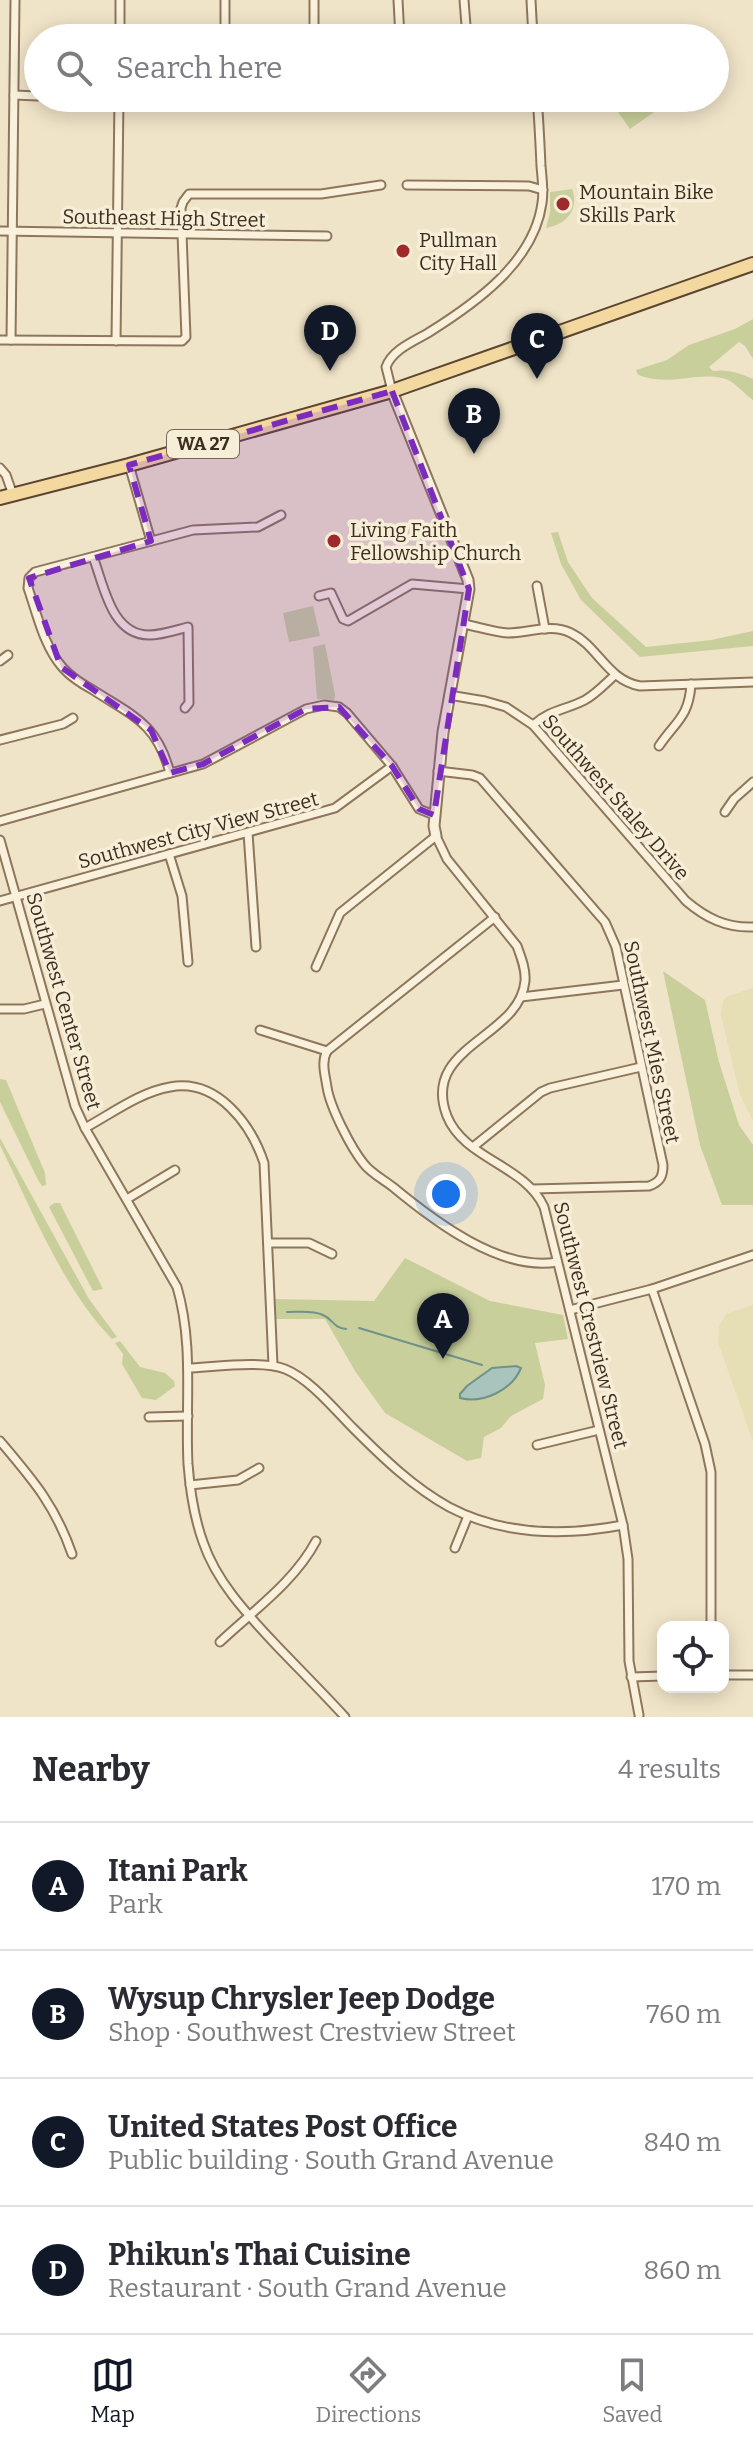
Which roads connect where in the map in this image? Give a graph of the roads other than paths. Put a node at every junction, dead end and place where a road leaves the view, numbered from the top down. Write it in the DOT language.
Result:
graph roads {
  1 [pos="15,0"];
  2 [pos="120,0"];
  3 [pos="225,0"];
  4 [pos="314,0"];
  5 [pos="398,0"];
  6 [pos="464,0"];
  7 [pos="531,0"];
  8 [pos="120,24"];
  9 [pos="225,24"];
  10 [pos="314,24"];
  11 [pos="399,24"];
  12 [pos="466,24"];
  13 [pos="532,24"];
  14 [pos="14,95"];
  15 [pos="24,95"];
  16 [pos="119,112"];
  17 [pos="539,112"];
  18 [pos="381,185"];
  19 [pos="407,185"];
  20 [pos="543,190"];
  21 [pos="0,231"];
  22 [pos="12,231"];
  23 [pos="119,232"];
  24 [pos="181,234"];
  25 [pos="327,236"];
  26 [pos="753,264"];
  27 [pos="0,340"];
  28 [pos="11,340"];
  29 [pos="116,341"];
  30 [pos="392,391"];
  31 [pos="129,465"];
  32 [pos="0,468"];
  33 [pos="7,496"];
  34 [pos="281,515"];
  35 [pos="151,541"];
  36 [pos="93,557"];
  37 [pos="537,586"];
  38 [pos="469,589"];
  39 [pos="319,596"];
  40 [pos="464,624"];
  41 [pos="545,629"];
  42 [pos="8,655"];
  43 [pos="0,661"];
  44 [pos="615,675"];
  45 [pos="753,682"];
  46 [pos="691,684"];
  47 [pos="449,695"];
  48 [pos="185,708"];
  49 [pos="73,718"];
  50 [pos="533,725"];
  51 [pos="0,740"];
  52 [pos="659,746"];
  53 [pos="392,766"];
  54 [pos="438,771"];
  55 [pos="170,773"];
  56 [pos="753,782"];
  57 [pos="725,812"];
  58 [pos="434,815"];
  59 [pos="0,821"];
  60 [pos="248,833"];
  61 [pos="436,836"];
  62 [pos="0,840"];
  63 [pos="169,854"];
  64 [pos="16,897"];
  65 [pos="0,901"];
  66 [pos="495,917"];
  67 [pos="753,927"];
  68 [pos="256,947"];
  69 [pos="188,962"];
  70 [pos="316,967"];
  71 [pos="623,985"];
  72 [pos="521,997"];
  73 [pos="45,1004"];
  74 [pos="0,1009"];
  75 [pos="260,1030"];
  76 [pos="327,1051"];
  77 [pos="641,1067"];
  78 [pos="85,1128"];
  79 [pos="473,1147"];
  80 [pos="175,1170"];
  81 [pos="533,1189"];
  82 [pos="127,1199"];
  83 [pos="268,1243"];
  84 [pos="332,1254"];
  85 [pos="753,1255"];
  86 [pos="557,1262"];
  87 [pos="652,1289"];
  88 [pos="570,1310"];
  89 [pos="273,1365"];
  90 [pos="188,1368"];
  91 [pos="188,1416"];
  92 [pos="149,1417"];
  93 [pos="599,1430"];
  94 [pos="0,1441"];
  95 [pos="537,1445"];
  96 [pos="259,1468"];
  97 [pos="190,1485"];
  98 [pos="468,1516"];
  99 [pos="623,1525"];
  100 [pos="316,1541"];
  101 [pos="455,1548"];
  102 [pos="72,1554"];
  103 [pos="249,1615"];
  104 [pos="711,1621"];
  105 [pos="220,1642"];
  106 [pos="729,1675"];
  107 [pos="753,1675"];
  108 [pos="657,1676"];
  109 [pos="631,1677"];
  110 [pos="639,1715"];
  111 [pos="345,1717"];
  1 -- 14 [label="street"];
  2 -- 8 [label="street"];
  3 -- 9 [label="street"];
  4 -- 10 [label="street"];
  5 -- 11 [label="street"];
  6 -- 12 [label="street"];
  7 -- 13 [label="street"];
  14 -- 15 [label="street"];
  14 -- 22 [label="street"];
  16 -- 23 [label="street"];
  17 -- 20 [label="street"];
  18 -- 24 [label="street"];
  19 -- 20 [label="street"];
  20 -- 30 [label="street"];
  21 -- 22 [label="street, Southeast High Street"];
  22 -- 23 [label="street, Southeast High Street"];
  22 -- 28 [label="street"];
  23 -- 24 [label="street, Southeast High Street"];
  23 -- 29 [label="street"];
  24 -- 25 [label="street, Southeast High Street"];
  24 -- 29 [label="street"];
  26 -- 30 [label="main road, WA 27"];
  27 -- 28 [label="street"];
  28 -- 29 [label="street"];
  30 -- 31 [label="main road, WA 27"];
  30 -- 38 [label="street"];
  31 -- 33 [label="main road, WA 27"];
  31 -- 35 [label="street"];
  32 -- 33 [label="street"];
  34 -- 35 [label="street"];
  35 -- 36 [label="street"];
  36 -- 48 [label="street"];
  36 -- 55 [label="street"];
  37 -- 41 [label="street"];
  38 -- 39 [label="street"];
  38 -- 40 [label="street"];
  40 -- 41 [label="street"];
  40 -- 47 [label="street"];
  41 -- 44 [label="street"];
  42 -- 43 [label="street"];
  44 -- 46 [label="street"];
  44 -- 50 [label="street"];
  45 -- 46 [label="street"];
  46 -- 52 [label="street"];
  47 -- 50 [label="street, Southwest Staley Drive"];
  47 -- 54 [label="street"];
  49 -- 51 [label="street"];
  50 -- 67 [label="street, Southwest Staley Drive"];
  53 -- 55 [label="street"];
  53 -- 58 [label="street"];
  53 -- 60 [label="street, Southwest City View Street"];
  54 -- 58 [label="street"];
  54 -- 71 [label="street, Southwest Mies Street"];
  55 -- 59 [label="street"];
  56 -- 57 [label="street"];
  58 -- 61 [label="street"];
  60 -- 63 [label="street, Southwest City View Street"];
  60 -- 68 [label="street"];
  61 -- 66 [label="street"];
  61 -- 70 [label="street"];
  62 -- 64 [label="street, Southwest Center Street"];
  63 -- 64 [label="street, Southwest City View Street"];
  63 -- 69 [label="street"];
  64 -- 65 [label="street, Southwest City View Street"];
  64 -- 73 [label="street, Southwest Center Street"];
  66 -- 72 [label="street"];
  66 -- 76 [label="street"];
  71 -- 72 [label="street"];
  71 -- 77 [label="street, Southwest Mies Street"];
  72 -- 79 [label="street, Southwest Crestview Street"];
  73 -- 74 [label="street"];
  73 -- 78 [label="street, Southwest Center Street"];
  75 -- 76 [label="street"];
  76 -- 86 [label="street"];
  77 -- 79 [label="street"];
  77 -- 81 [label="street, Southwest Mies Street"];
  78 -- 82 [label="street, Southwest Center Street"];
  78 -- 83 [label="street"];
  79 -- 81 [label="street, Southwest Crestview Street"];
  80 -- 82 [label="street"];
  81 -- 86 [label="street, Southwest Crestview Street"];
  82 -- 90 [label="street, Southwest Center Street"];
  83 -- 84 [label="street"];
  83 -- 89 [label="street"];
  85 -- 87 [label="street"];
  86 -- 88 [label="street, Southwest Crestview Street"];
  87 -- 88 [label="street"];
  87 -- 104 [label="street"];
  88 -- 93 [label="street, Southwest Crestview Street"];
  89 -- 90 [label="street"];
  89 -- 98 [label="street"];
  90 -- 91 [label="street, Southwest Center Street"];
  91 -- 92 [label="street"];
  91 -- 97 [label="street, Southwest Center Street"];
  93 -- 95 [label="street"];
  93 -- 99 [label="street, Southwest Crestview Street"];
  94 -- 102 [label="street"];
  96 -- 97 [label="street"];
  97 -- 103 [label="street, Southwest Center Street"];
  98 -- 99 [label="street"];
  98 -- 101 [label="street"];
  99 -- 109 [label="street, Southwest Crestview Street"];
  100 -- 103 [label="street"];
  103 -- 105 [label="street"];
  103 -- 111 [label="street, Southwest Center Street"];
  106 -- 107 [label="street"];
  108 -- 109 [label="street"];
  109 -- 110 [label="street, Southwest Crestview Street"];
}
